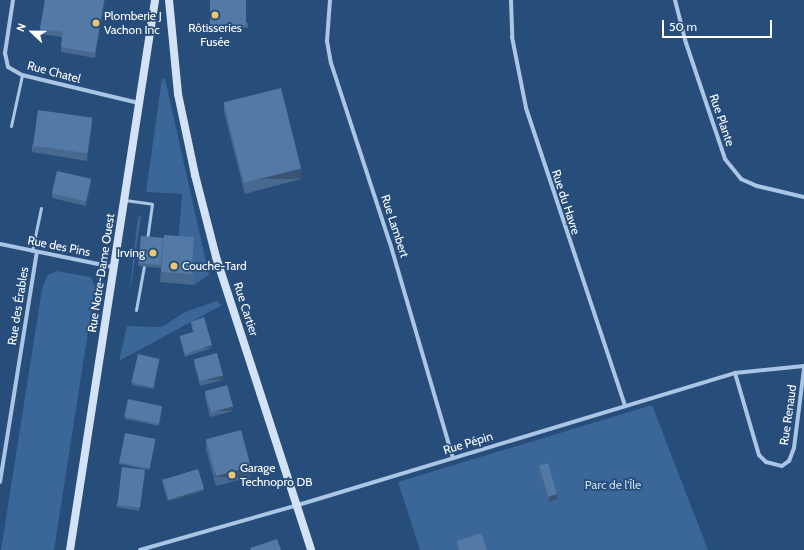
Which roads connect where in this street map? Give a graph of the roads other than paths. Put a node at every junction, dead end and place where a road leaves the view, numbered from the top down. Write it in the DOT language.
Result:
graph roads {
  1 [pos="13,0"];
  2 [pos="155,0"];
  3 [pos="169,0"];
  4 [pos="330,0"];
  5 [pos="511,0"];
  6 [pos="675,0"];
  7 [pos="22,75"];
  8 [pos="140,103"];
  9 [pos="11,126"];
  10 [pos="804,197"];
  11 [pos="124,200"];
  12 [pos="41,208"];
  13 [pos="147,240"];
  14 [pos="0,244"];
  15 [pos="34,252"];
  16 [pos="144,266"];
  17 [pos="113,267"];
  18 [pos="136,310"];
  19 [pos="804,366"];
  20 [pos="804,370"];
  21 [pos="735,373"];
  22 [pos="625,406"];
  23 [pos="453,458"];
  24 [pos="0,482"];
  25 [pos="298,505"];
  26 [pos="70,550"];
  27 [pos="140,550"];
  28 [pos="311,550"];
  1 -- 7 [label="street, Rue Chatel"];
  2 -- 8 [label="street, Rue Notre-Dame Ouest"];
  3 -- 25 [label="street, Rue Cartier"];
  4 -- 23 [label="street, Rue Lambert"];
  5 -- 22 [label="street, Rue du Havre"];
  6 -- 10 [label="street, Rue Plante"];
  7 -- 8 [label="street, Rue Chatel"];
  7 -- 9 [label="lane"];
  8 -- 11 [label="street, Rue Notre-Dame Ouest"];
  11 -- 13 [label="lane"];
  11 -- 17 [label="street, Rue Notre-Dame Ouest"];
  12 -- 15 [label="lane"];
  14 -- 15 [label="street, Rue des Pins"];
  15 -- 17 [label="street, Rue des Pins"];
  15 -- 24 [label="street, Rue des Érables"];
  16 -- 18 [label="lane"];
  17 -- 26 [label="street, Rue Notre-Dame Ouest"];
  19 -- 21 [label="street, Rue Pépin"];
  20 -- 21 [label="street, Rue Renaud"];
  21 -- 22 [label="street, Rue Pépin"];
  22 -- 23 [label="street, Rue Pépin"];
  23 -- 25 [label="street, Rue Pépin"];
  25 -- 27 [label="street, Rue Pépin"];
  25 -- 28 [label="street, Rue Cartier"];
}
